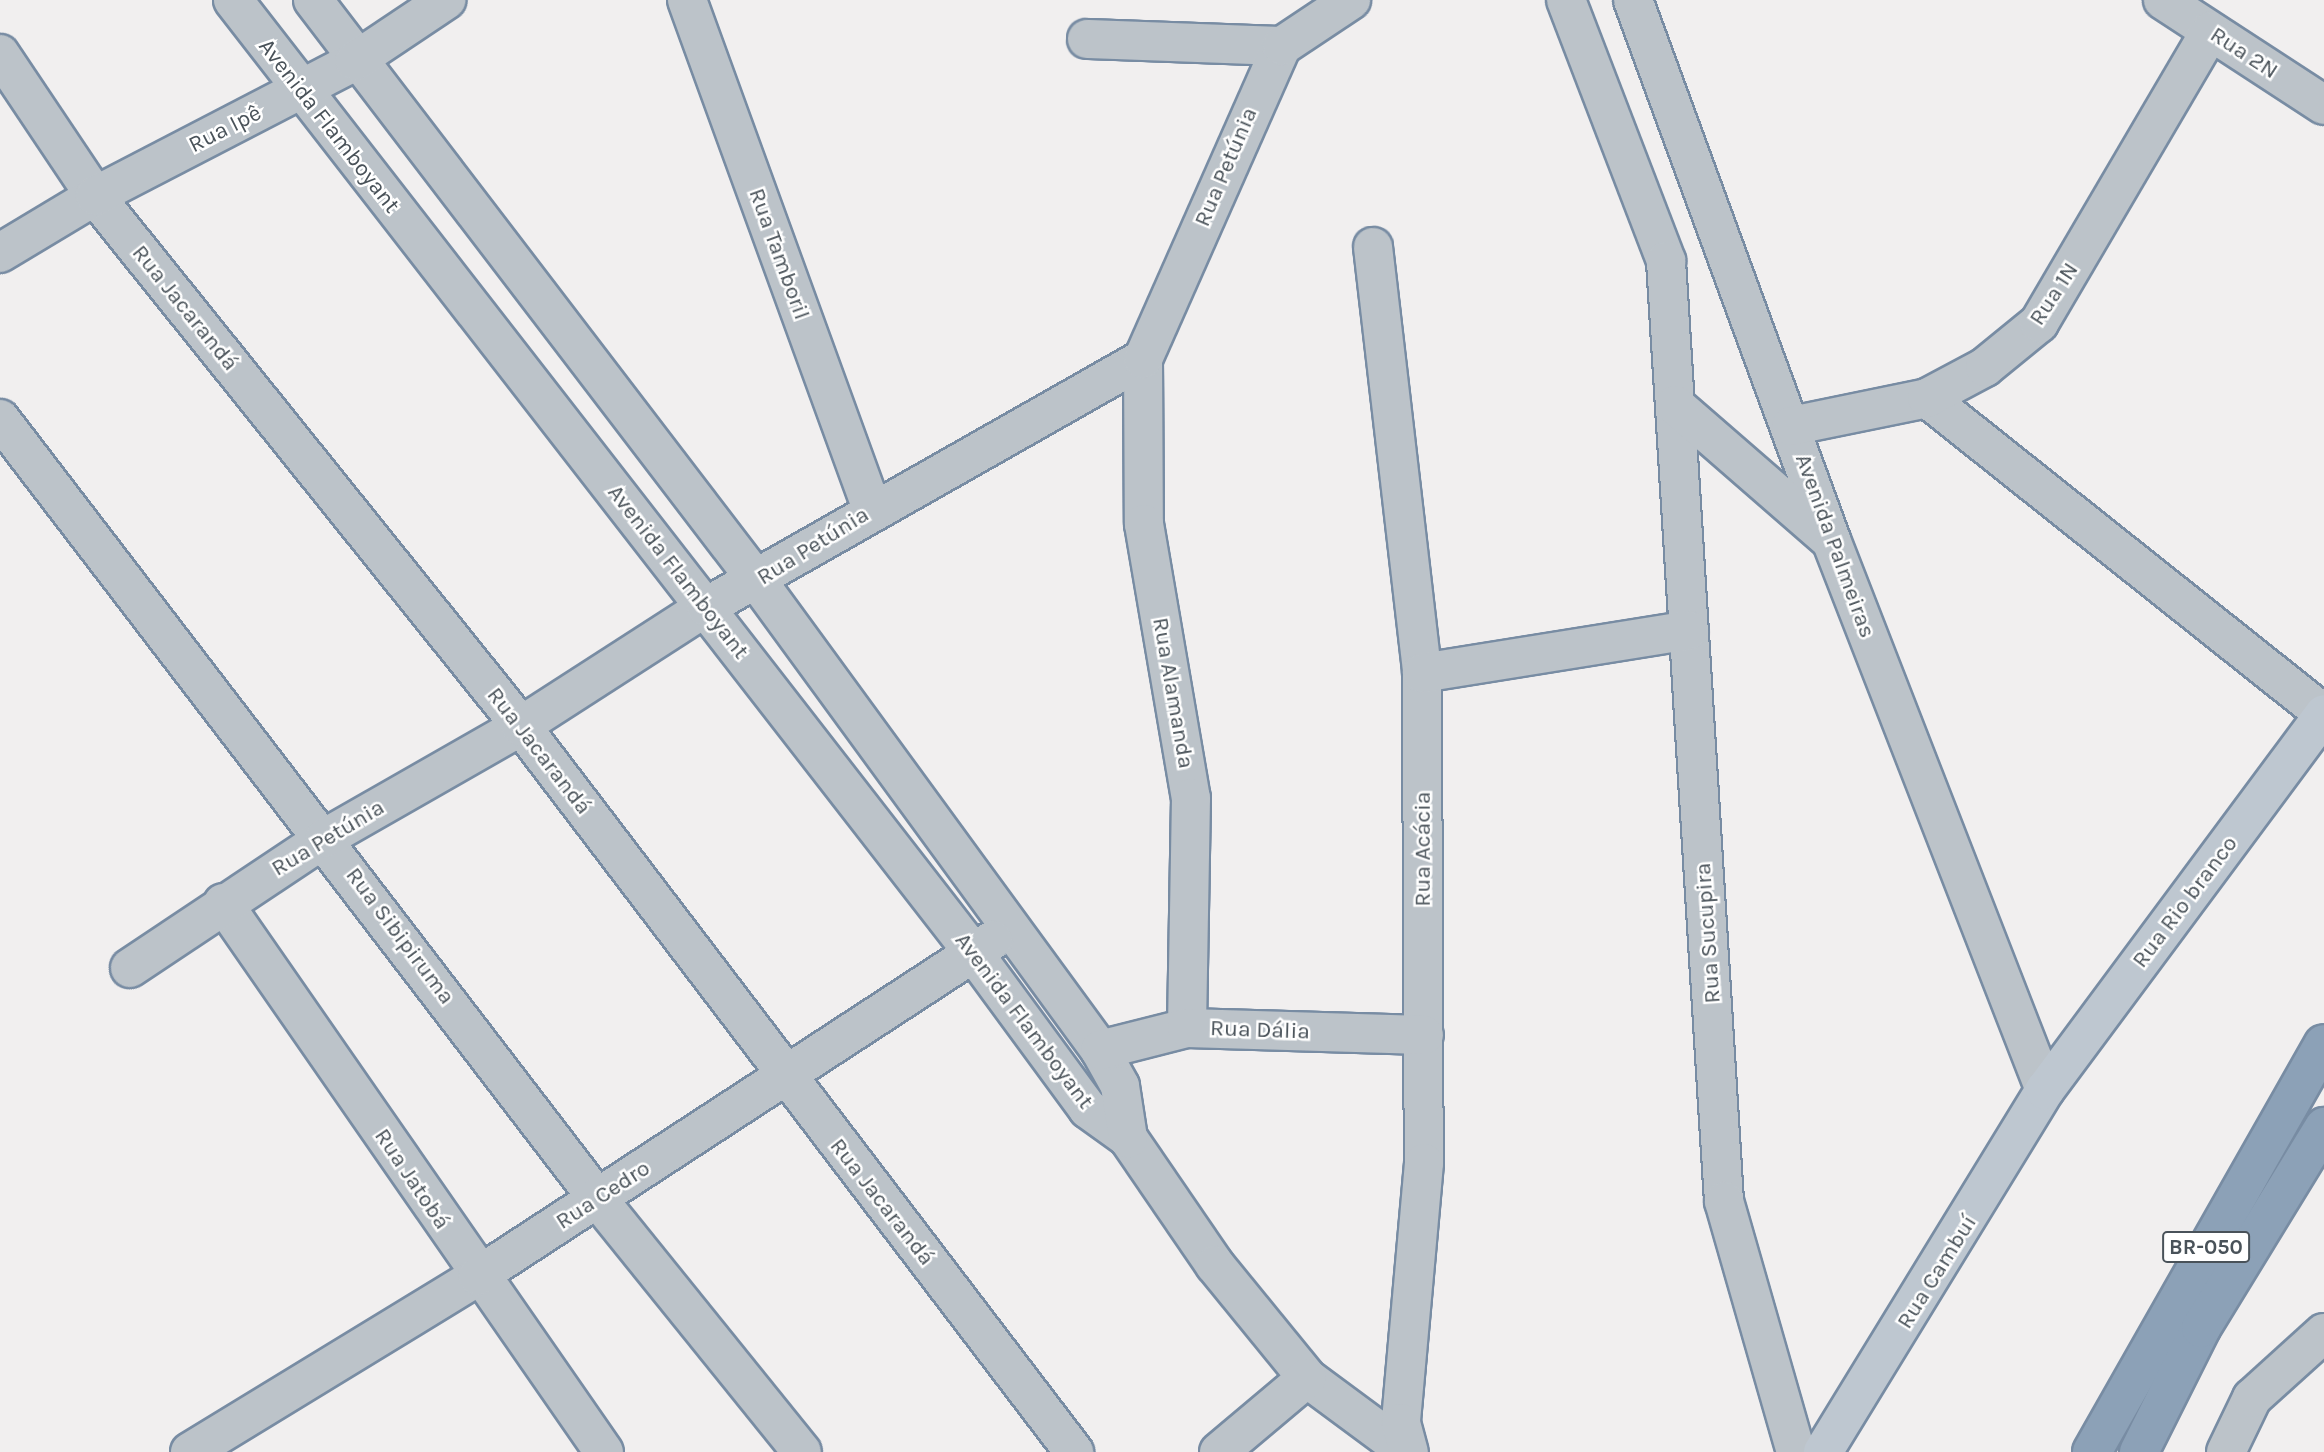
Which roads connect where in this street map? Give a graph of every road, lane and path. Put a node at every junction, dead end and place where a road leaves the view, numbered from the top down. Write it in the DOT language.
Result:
graph roads {
  1 [pos="233,0"];
  2 [pos="313,0"];
  3 [pos="446,0"];
  4 [pos="687,0"];
  5 [pos="1351,0"];
  6 [pos="1566,0"];
  7 [pos="1633,0"];
  8 [pos="2163,0"];
  9 [pos="2210,31"];
  10 [pos="1087,39"];
  11 [pos="1282,46"];
  12 [pos="0,54"];
  13 [pos="355,61"];
  14 [pos="300,90"];
  15 [pos="2324,105"];
  16 [pos="1695,168"];
  17 [pos="1642,189"];
  18 [pos="95,196"];
  19 [pos="1373,247"];
  20 [pos="0,253"];
  21 [pos="1143,359"];
  22 [pos="1927,398"];
  23 [pos="1675,405"];
  24 [pos="0,419"];
  25 [pos="1791,426"];
  26 [pos="872,509"];
  27 [pos="1831,540"];
  28 [pos="758,582"];
  29 [pos="706,607"];
  30 [pos="1689,630"];
  31 [pos="1422,673"];
  32 [pos="2324,714"];
  33 [pos="521,726"];
  34 [pos="325,838"];
  35 [pos="223,903"];
  36 [pos="1010,927"];
  37 [pos="975,955"];
  38 [pos="130,968"];
  39 [pos="1187,1028"];
  40 [pos="1423,1035"];
  41 [pos="2324,1044"];
  42 [pos="1100,1050"];
  43 [pos="788,1079"];
  44 [pos="2045,1090"];
  45 [pos="2324,1127"];
  46 [pos="1128,1138"];
  47 [pos="597,1198"];
  48 [pos="478,1276"];
  49 [pos="2324,1333"];
  50 [pos="1307,1378"];
  51 [pos="193,1451"];
  52 [pos="604,1452"];
  53 [pos="802,1452"];
  54 [pos="1074,1452"];
  55 [pos="1219,1452"];
  56 [pos="1408,1452"];
  57 [pos="1796,1452"];
  58 [pos="1823,1452"];
  59 [pos="2092,1452"];
  60 [pos="2139,1452"];
  61 [pos="2226,1452"];
  1 -- 14 [label="street, Avenida Flamboyant"];
  2 -- 13 [label="street, Avenida Flamboyant"];
  3 -- 13 [label="street, Rua Ipê"];
  4 -- 26 [label="street, Rua Tamboril"];
  5 -- 11 [label="street"];
  6 -- 17 [label="street"];
  7 -- 16 [label="street, Avenida Palmeiras"];
  8 -- 9 [label="street, Rua 2N"];
  9 -- 15 [label="street, Rua 2N"];
  9 -- 22 [label="street, Rua 1N"];
  10 -- 11 [label="street"];
  11 -- 21 [label="street, Rua Petúnia"];
  12 -- 18 [label="street, Rua Jacarandá"];
  13 -- 14 [label="street, Rua Ipê"];
  13 -- 28 [label="street, Avenida Flamboyant"];
  14 -- 18 [label="street, Rua Ipê"];
  14 -- 29 [label="street, Avenida Flamboyant"];
  16 -- 17 [label="street"];
  16 -- 25 [label="street, Avenida Palmeiras"];
  17 -- 23 [label="street"];
  18 -- 20 [label="street, Rua Ipê"];
  18 -- 33 [label="street, Rua Jacarandá"];
  19 -- 31 [label="street, Rua Acácia"];
  21 -- 26 [label="street, Rua Petúnia"];
  21 -- 39 [label="street, Rua Alamanda"];
  22 -- 25 [label="street, Rua 1N"];
  22 -- 32 [label="street"];
  23 -- 27 [label="street"];
  23 -- 30 [label="street, Rua Sucupira"];
  24 -- 34 [label="street, Rua Sibipiruma"];
  25 -- 27 [label="street, Avenida Palmeiras"];
  26 -- 28 [label="street, Rua Petúnia"];
  27 -- 44 [label="street, Avenida Palmeiras"];
  28 -- 29 [label="street, Rua Petúnia"];
  28 -- 36 [label="street, Avenida Flamboyant"];
  29 -- 33 [label="street, Rua Petúnia"];
  29 -- 37 [label="street, Avenida Flamboyant"];
  30 -- 31 [label="street"];
  30 -- 57 [label="street, Rua Sucupira"];
  31 -- 40 [label="street, Rua Acácia"];
  32 -- 44 [label="street, Rua Rio branco"];
  33 -- 34 [label="street, Rua Petúnia"];
  33 -- 43 [label="street, Rua Jacarandá"];
  34 -- 35 [label="street, Rua Petúnia"];
  34 -- 47 [label="street, Rua Sibipiruma"];
  35 -- 38 [label="street, Rua Petúnia"];
  35 -- 48 [label="street, Rua Jatobá"];
  36 -- 37 [label="street, Rua Cedro"];
  36 -- 42 [label="street, Avenida Flamboyant"];
  37 -- 43 [label="street, Rua Cedro"];
  37 -- 46 [label="street, Avenida Flamboyant"];
  39 -- 40 [label="street, Rua Dália"];
  39 -- 42 [label="street, Rua Dália"];
  40 -- 56 [label="street, Rua Acácia"];
  41 -- 59 [label="highway, BR-050"];
  42 -- 46 [label="street, Avenida Flamboyant"];
  43 -- 47 [label="street, Rua Cedro"];
  43 -- 54 [label="street, Rua Jacarandá"];
  44 -- 58 [label="street, Rua Cambuí"];
  45 -- 60 [label="highway, BR-050"];
  46 -- 50 [label="street, Avenida Flamboyant"];
  47 -- 48 [label="street, Rua Cedro"];
  47 -- 53 [label="street, Rua Sibipiruma"];
  48 -- 51 [label="street, Rua Cedro"];
  48 -- 52 [label="street, Rua Jatobá"];
  49 -- 61 [label="street"];
  50 -- 55 [label="street"];
  50 -- 56 [label="street, Avenida Flamboyant"];
}
